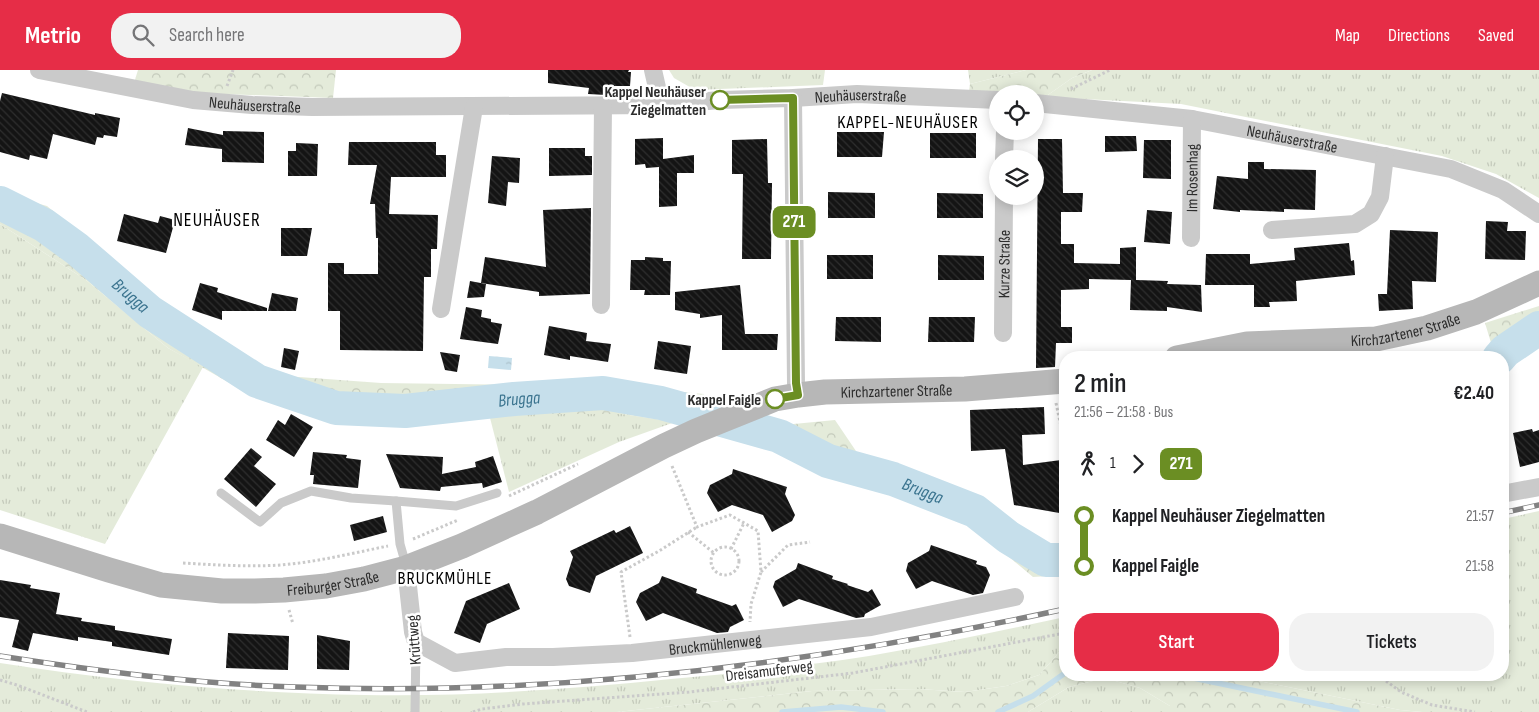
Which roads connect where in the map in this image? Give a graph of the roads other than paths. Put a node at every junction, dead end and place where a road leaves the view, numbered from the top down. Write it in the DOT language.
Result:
graph roads {
  1 [pos="39,70"];
  2 [pos="653,70"];
  3 [pos="793,98"];
  4 [pos="989,100"];
  5 [pos="1044,103"];
  6 [pos="661,104"];
  7 [pos="603,106"];
  8 [pos="474,107"];
  9 [pos="1192,119"];
  10 [pos="1385,156"];
  11 [pos="1004,205"];
  12 [pos="1539,214"];
  13 [pos="1272,230"];
  14 [pos="1191,238"];
  15 [pos="1539,283"];
  16 [pos="601,304"];
  17 [pos="441,309"];
  18 [pos="1004,333"];
  19 [pos="1212,351"];
  20 [pos="1058,382"];
  21 [pos="798,395"];
  22 [pos="730,417"];
  23 [pos="1539,487"];
  24 [pos="221,493"];
  25 [pos="1509,493"];
  26 [pos="500,496"];
  27 [pos="396,500"];
  28 [pos="0,536"];
  29 [pos="406,568"];
  30 [pos="1015,597"];
  31 [pos="416,642"];
  32 [pos="415,712"];
  1 -- 8 [label="street, Neuhäuserstraße"];
  2 -- 6 [label="street"];
  3 -- 4 [label="street, Neuhäuserstraße"];
  3 -- 6 [label="street, Neuhäuserstraße"];
  3 -- 21 [label="street"];
  5 -- 9 [label="street, Neuhäuserstraße"];
  6 -- 7 [label="street, Neuhäuserstraße"];
  7 -- 8 [label="street, Neuhäuserstraße"];
  7 -- 16 [label="street"];
  8 -- 17 [label="street"];
  9 -- 10 [label="street, Neuhäuserstraße"];
  9 -- 14 [label="street, Im Rosenhag"];
  10 -- 12 [label="street, Neuhäuserstraße"];
  10 -- 13 [label="street"];
  11 -- 18 [label="street, Kurze Straße"];
  15 -- 19 [label="street, Kirchzartener Straße"];
  20 -- 21 [label="street, Kirchzartener Straße"];
  21 -- 22 [label="street, Kirchzartener Straße"];
  22 -- 29 [label="street, Freiburger Straße"];
  23 -- 25 [label="street"];
  24 -- 27 [label="lane"];
  26 -- 27 [label="lane"];
  27 -- 29 [label="lane"];
  28 -- 29 [label="street, Freiburger Straße"];
  29 -- 31 [label="street, Krüttweg"];
  30 -- 31 [label="street, Bruckmühlenweg"];
  31 -- 32 [label="lane, Krüttweg"];
}
